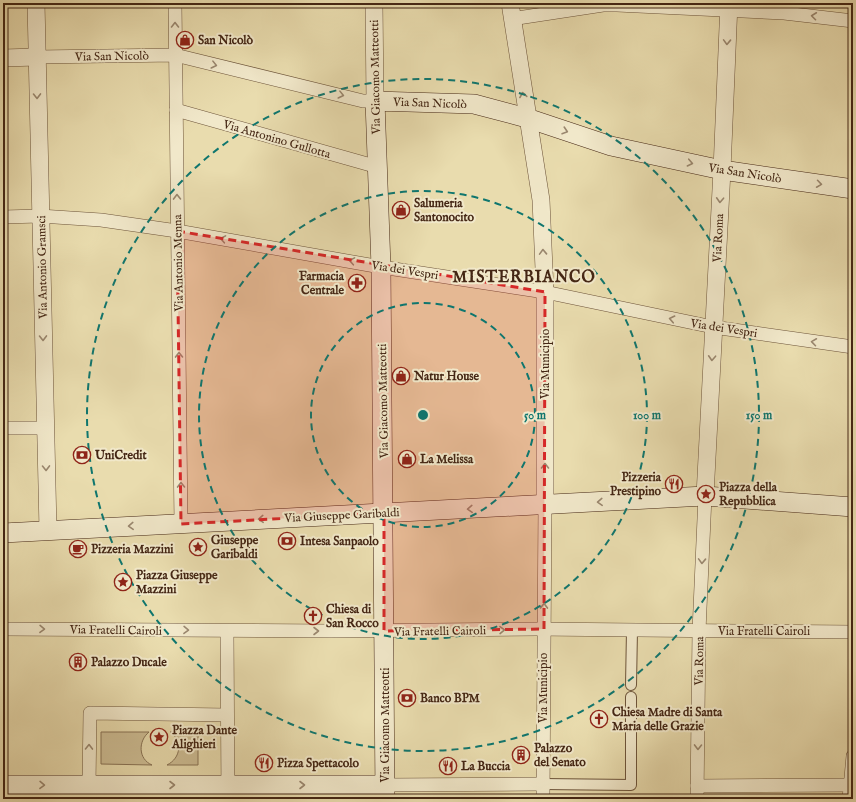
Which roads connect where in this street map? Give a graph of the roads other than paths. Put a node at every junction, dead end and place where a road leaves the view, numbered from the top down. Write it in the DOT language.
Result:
graph roads {
  1 [pos="36,3"];
  2 [pos="174,3"];
  3 [pos="374,3"];
  4 [pos="728,6"];
  5 [pos="510,11"];
  6 [pos="853,21"];
  7 [pos="175,56"];
  8 [pos="36,57"];
  9 [pos="3,58"];
  10 [pos="375,101"];
  11 [pos="176,110"];
  12 [pos="527,118"];
  13 [pos="378,168"];
  14 [pos="722,170"];
  15 [pos="853,189"];
  16 [pos="40,216"];
  17 [pos="3,217"];
  18 [pos="177,231"];
  19 [pos="381,266"];
  20 [pos="545,292"];
  21 [pos="713,327"];
  22 [pos="853,347"];
  23 [pos="3,428"];
  24 [pos="46,428"];
  25 [pos="705,496"];
  26 [pos="545,505"];
  27 [pos="853,507"];
  28 [pos="384,513"];
  29 [pos="181,524"];
  30 [pos="48,530"];
  31 [pos="3,532"];
  32 [pos="3,629"];
  33 [pos="544,629"];
  34 [pos="632,630"];
  35 [pos="227,631"];
  36 [pos="699,631"];
  37 [pos="384,632"];
  38 [pos="853,632"];
  39 [pos="631,685"];
  40 [pos="631,697"];
  41 [pos="227,715"];
  42 [pos="853,756"];
  43 [pos="543,784"];
  44 [pos="3,785"];
  45 [pos="852,786"];
  46 [pos="78,790"];
  47 [pos="228,792"];
  48 [pos="385,792"];
  49 [pos="697,792"];
  50 [pos="543,799"];
  51 [pos="849,799"];
  1 -- 8 [label="street, Via Antonio Gramsci"];
  7 -- 2 [label="street, Via Antonio Menna, one-way"];
  3 -- 10 [label="street, Via Giacomo Matteotti"];
  4 -- 5 [label="street"];
  6 -- 4 [label="street, one-way"];
  4 -- 14 [label="street, Via Roma, one-way"];
  12 -- 5 [label="street, Via Municipio, one-way"];
  7 -- 8 [label="street, Via San Nicolò"];
  7 -- 10 [label="street, Via San Nicolò, one-way"];
  7 -- 11 [label="street, Via Antonio Menna"];
  8 -- 9 [label="street, Via San Nicolò"];
  8 -- 16 [label="street, Via Antonio Gramsci, one-way"];
  10 -- 12 [label="main road, Via San Nicolò"];
  10 -- 13 [label="main road, Via Giacomo Matteotti"];
  11 -- 13 [label="street, Via Antonino Gullotta"];
  18 -- 11 [label="street, Via Antonio Menna, one-way"];
  12 -- 14 [label="main road, Via San Nicolò, one-way"];
  20 -- 12 [label="street, Via Municipio, one-way"];
  13 -- 19 [label="main road, Via Giacomo Matteotti"];
  14 -- 15 [label="main road, Via San Nicolò, one-way"];
  14 -- 21 [label="street, Via Roma, one-way"];
  16 -- 17 [label="street, Via dei Vespri"];
  16 -- 18 [label="street, Via dei Vespri"];
  16 -- 24 [label="street, Via Antonio Gramsci, one-way"];
  19 -- 18 [label="street, Via dei Vespri, one-way"];
  29 -- 18 [label="street, Via Antonio Menna, one-way"];
  19 -- 20 [label="street, Via dei Vespri"];
  19 -- 28 [label="main road, Via Giacomo Matteotti"];
  21 -- 20 [label="street, Via dei Vespri, one-way"];
  26 -- 20 [label="street, Via Municipio, one-way"];
  22 -- 21 [label="street, Via dei Vespri, one-way"];
  21 -- 25 [label="street, Via Roma, one-way"];
  23 -- 24 [label="street"];
  24 -- 30 [label="street, Via Antonio Gramsci, one-way"];
  25 -- 26 [label="main road, Via Giuseppe Garibaldi, one-way"];
  25 -- 27 [label="main road"];
  25 -- 36 [label="street, Via Roma, one-way"];
  26 -- 28 [label="main road, Via Giuseppe Garibaldi, one-way"];
  33 -- 26 [label="street, Via Municipio, one-way"];
  28 -- 29 [label="main road, Via Giuseppe Garibaldi, one-way"];
  28 -- 37 [label="main road, Via Giacomo Matteotti"];
  29 -- 30 [label="main road, Via Giuseppe Garibaldi, one-way"];
  30 -- 31 [label="main road, Via Giuseppe Garibaldi"];
  32 -- 35 [label="street, Via Fratelli Cairoli, one-way"];
  33 -- 34 [label="street, Via Fratelli Cairoli"];
  37 -- 33 [label="street, Via Fratelli Cairoli, one-way"];
  33 -- 43 [label="street, Via Municipio"];
  34 -- 36 [label="street, Via Fratelli Cairoli"];
  34 -- 39 [label="street"];
  35 -- 37 [label="street, Via Fratelli Cairoli, one-way"];
  35 -- 41 [label="street"];
  36 -- 38 [label="street, Via Fratelli Cairoli"];
  36 -- 49 [label="street, Via Roma, one-way"];
  37 -- 48 [label="main road, Via Giacomo Matteotti"];
  40 -- 43 [label="street"];
  46 -- 41 [label="street, one-way"];
  41 -- 47 [label="street"];
  42 -- 45 [label="street"];
  43 -- 48 [label="street"];
  43 -- 50 [label="street, Via Municipio"];
  44 -- 46 [label="main road, one-way"];
  45 -- 49 [label="street"];
  45 -- 51 [label="street"];
  46 -- 47 [label="main road, one-way"];
  47 -- 48 [label="main road, one-way"];
}
